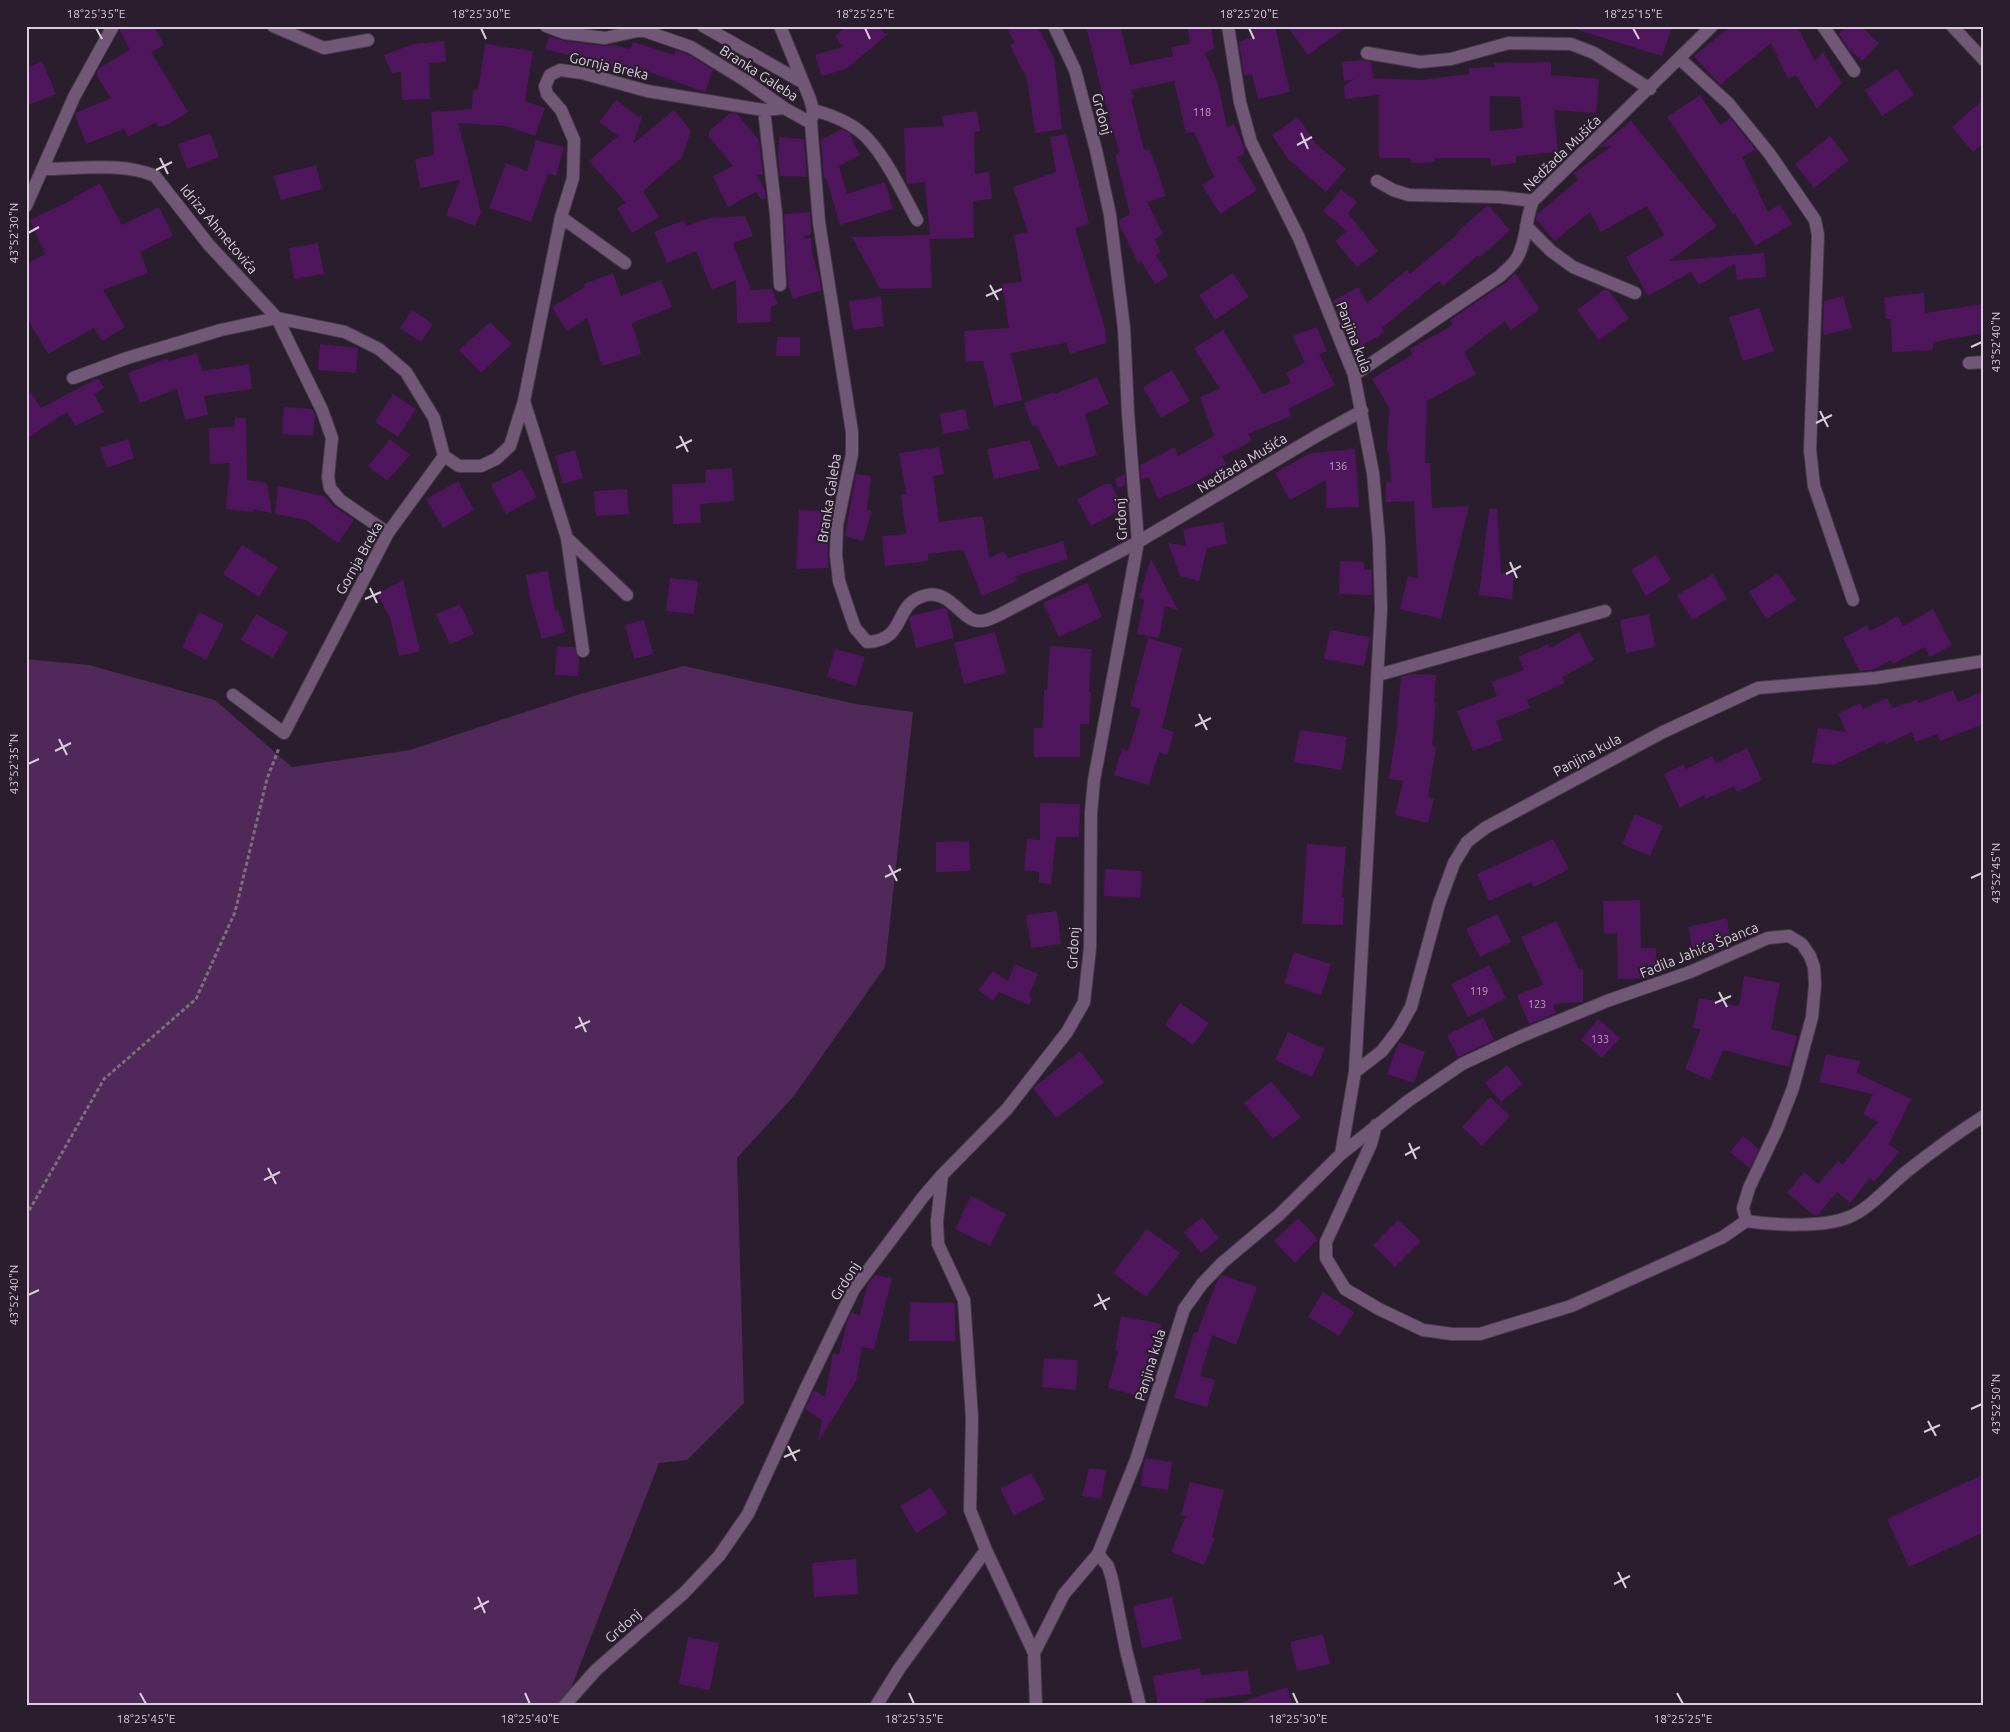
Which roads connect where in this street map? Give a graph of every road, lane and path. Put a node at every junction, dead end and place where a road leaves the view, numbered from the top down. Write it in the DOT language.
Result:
graph roads {
  1 [pos="113,26"];
  2 [pos="273,26"];
  3 [pos="546,26"];
  4 [pos="703,26"];
  5 [pos="780,26"];
  6 [pos="1054,26"];
  7 [pos="1228,26"];
  8 [pos="1712,26"];
  9 [pos="1823,26"];
  10 [pos="1952,26"];
  11 [pos="641,28"];
  12 [pos="368,40"];
  13 [pos="1367,53"];
  14 [pos="1680,58"];
  15 [pos="1984,60"];
  16 [pos="1854,71"];
  17 [pos="802,82"];
  18 [pos="1650,89"];
  19 [pos="784,108"];
  20 [pos="764,110"];
  21 [pos="812,116"];
  22 [pos="43,169"];
  23 [pos="1377,181"];
  24 [pos="1533,201"];
  25 [pos="26,206"];
  26 [pos="561,217"];
  27 [pos="918,220"];
  28 [pos="1526,226"];
  29 [pos="625,263"];
  30 [pos="780,285"];
  31 [pos="1635,293"];
  32 [pos="277,318"];
  33 [pos="1984,362"];
  34 [pos="1969,363"];
  35 [pos="1354,375"];
  36 [pos="72,378"];
  37 [pos="524,402"];
  38 [pos="1362,411"];
  39 [pos="444,456"];
  40 [pos="388,533"];
  41 [pos="567,538"];
  42 [pos="1138,542"];
  43 [pos="627,594"];
  44 [pos="1853,600"];
  45 [pos="1605,611"];
  46 [pos="583,651"];
  47 [pos="1984,661"];
  48 [pos="1378,675"];
  49 [pos="233,695"];
  50 [pos="284,733"];
  51 [pos="1355,1072"];
  52 [pos="1984,1116"];
  53 [pos="1376,1125"];
  54 [pos="1340,1154"];
  55 [pos="942,1175"];
  56 [pos="26,1216"];
  57 [pos="1746,1221"];
  58 [pos="986,1550"];
  59 [pos="1098,1554"];
  60 [pos="1034,1654"];
  61 [pos="564,1706"];
  62 [pos="876,1706"];
  63 [pos="1036,1706"];
  64 [pos="1140,1706"];
  1 -- 22 [label="street"];
  2 -- 12 [label="street"];
  3 -- 11 [label="street, Branka Galeba"];
  4 -- 17 [label="street, Branka Galeba"];
  5 -- 17 [label="street, Branka Galeba"];
  6 -- 42 [label="street, Grdonj"];
  7 -- 35 [label="street, Panjina kula"];
  8 -- 14 [label="street, Nedžada Mušića"];
  9 -- 16 [label="street"];
  10 -- 15 [label="street"];
  11 -- 19 [label="street, Branka Galeba"];
  13 -- 18 [label="street"];
  14 -- 18 [label="street, Nedžada Mušića"];
  14 -- 44 [label="street"];
  17 -- 21 [label="street, Branka Galeba"];
  18 -- 24 [label="street, Nedžada Mušića"];
  19 -- 20 [label="street, Gornja Breka"];
  19 -- 21 [label="street, Branka Galeba"];
  20 -- 26 [label="street, Gornja Breka"];
  20 -- 30 [label="street"];
  21 -- 27 [label="street, Branka Galeba"];
  21 -- 42 [label="street, Branka Galeba"];
  22 -- 25 [label="street"];
  22 -- 32 [label="street, Idriza Ahmetovića"];
  23 -- 24 [label="street"];
  24 -- 28 [label="street, Nedžada Mušića"];
  26 -- 29 [label="street"];
  26 -- 37 [label="street, Gornja Breka"];
  28 -- 31 [label="street"];
  28 -- 35 [label="street, Nedžada Mušića"];
  32 -- 36 [label="street"];
  32 -- 39 [label="street"];
  32 -- 40 [label="street, Idriza Ahmetovića"];
  33 -- 34 [label="street"];
  35 -- 38 [label="street, Panjina kula"];
  37 -- 39 [label="street, Gornja Breka"];
  37 -- 41 [label="street, Gornja Breka"];
  38 -- 42 [label="street, Nedžada Mušića"];
  38 -- 48 [label="street, Panjina kula"];
  39 -- 40 [label="street, Gornja Breka"];
  40 -- 50 [label="street, Gornja Breka"];
  41 -- 43 [label="street, Gornja Breka"];
  41 -- 46 [label="street, Gornja Breka"];
  42 -- 55 [label="street, Grdonj"];
  45 -- 48 [label="street"];
  47 -- 51 [label="street, Panjina kula"];
  48 -- 51 [label="street, Panjina kula"];
  49 -- 50 [label="street"];
  50 -- 56 [label="path"];
  51 -- 54 [label="street, Panjina kula"];
  52 -- 57 [label="street"];
  53 -- 54 [label="street, Fadila Jahića Španca"];
  53 -- 57 [label="street"];
  53 -- 57 [label="street, Fadila Jahića Španca"];
  54 -- 59 [label="street, Panjina kula"];
  55 -- 58 [label="street"];
  55 -- 61 [label="street, Grdonj"];
  58 -- 60 [label="street"];
  58 -- 62 [label="street"];
  59 -- 60 [label="street, Panjina kula"];
  59 -- 64 [label="street"];
  60 -- 63 [label="street, Panjina kula"];
}
